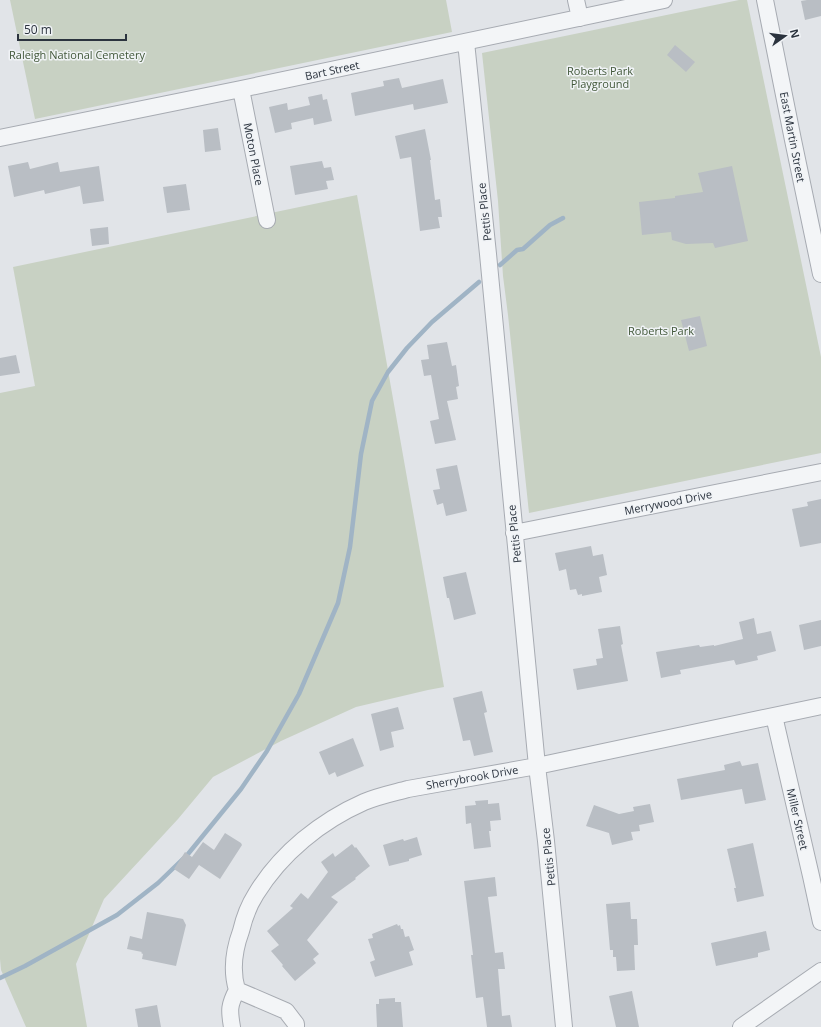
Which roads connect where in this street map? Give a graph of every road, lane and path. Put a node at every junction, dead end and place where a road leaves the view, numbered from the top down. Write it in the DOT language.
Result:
graph roads {
  1 [pos="576,0"];
  2 [pos="664,0"];
  3 [pos="765,0"];
  4 [pos="580,18"];
  5 [pos="466,42"];
  6 [pos="241,89"];
  7 [pos="0,138"];
  8 [pos="267,220"];
  9 [pos="817,236"];
  10 [pos="821,274"];
  11 [pos="821,472"];
  12 [pos="514,533"];
  13 [pos="821,706"];
  14 [pos="774,716"];
  15 [pos="537,766"];
  16 [pos="821,922"];
  17 [pos="821,971"];
  18 [pos="237,990"];
  19 [pos="232,1027"];
  20 [pos="296,1027"];
  21 [pos="564,1027"];
  22 [pos="741,1027"];
  1 -- 4 [label="street"];
  2 -- 4 [label="street, Bart Street"];
  3 -- 9 [label="street, East Martin Street"];
  4 -- 5 [label="street, Bart Street"];
  5 -- 6 [label="street, Bart Street"];
  5 -- 12 [label="street, Pettis Place"];
  6 -- 7 [label="street, Bart Street"];
  6 -- 8 [label="street, Moton Place"];
  9 -- 10 [label="street, East Martin Street"];
  11 -- 12 [label="street, Merrywood Drive"];
  12 -- 15 [label="street, Pettis Place"];
  13 -- 14 [label="street, Sherrybrook Drive"];
  14 -- 15 [label="street, Sherrybrook Drive"];
  14 -- 16 [label="street, Miller Street"];
  15 -- 18 [label="street, Sherrybrook Drive"];
  15 -- 21 [label="street, Pettis Place"];
  17 -- 22 [label="street"];
  18 -- 19 [label="street"];
  18 -- 20 [label="street"];
}
